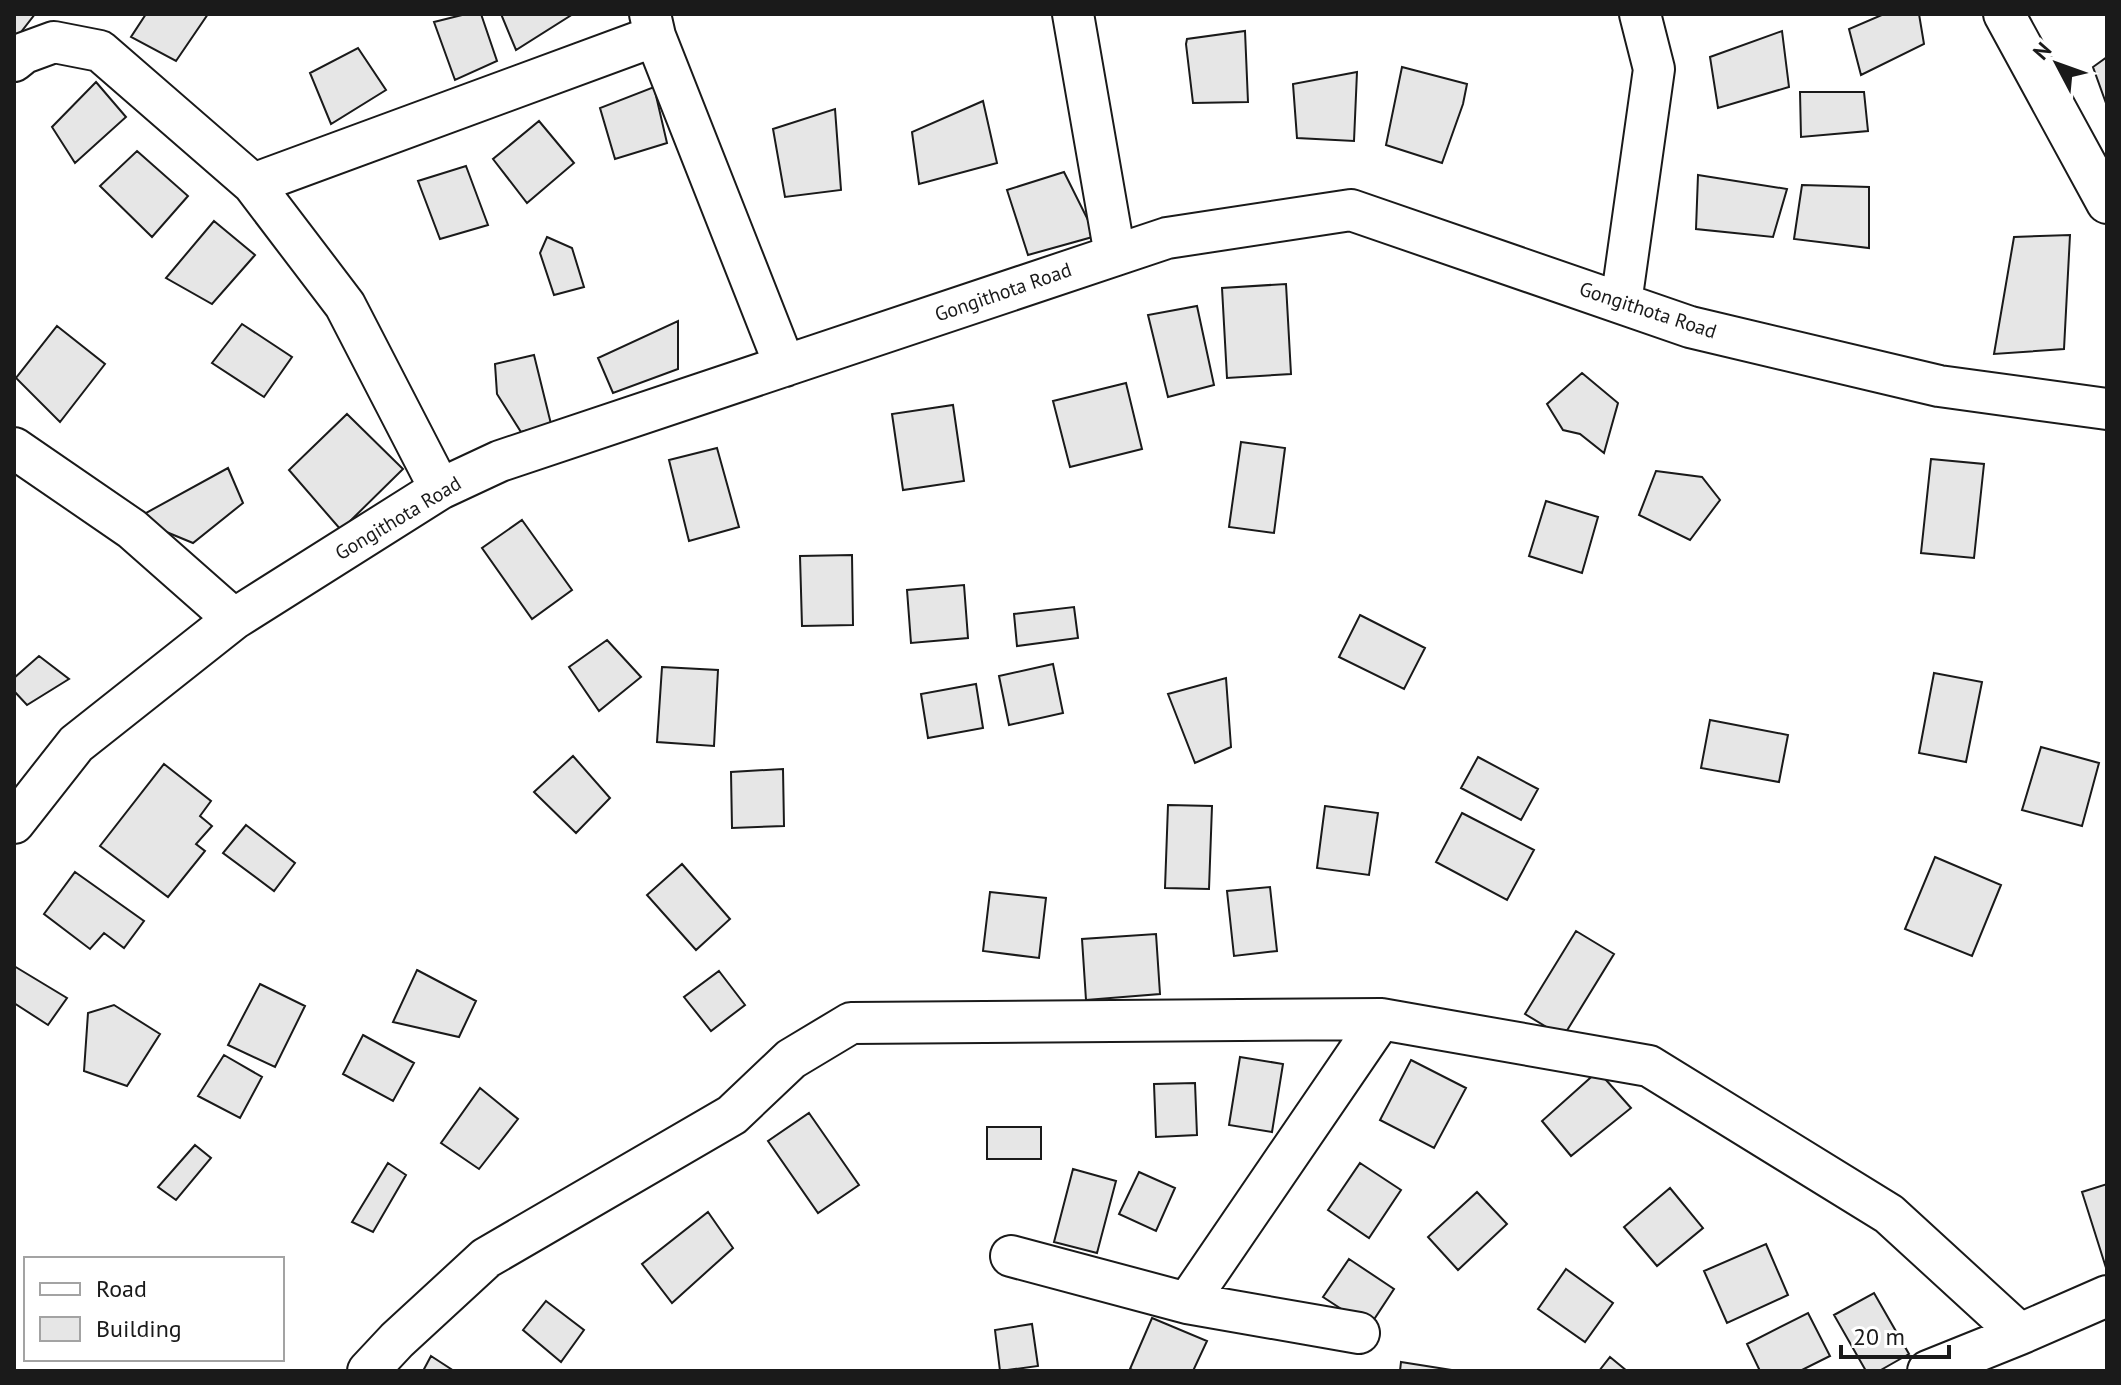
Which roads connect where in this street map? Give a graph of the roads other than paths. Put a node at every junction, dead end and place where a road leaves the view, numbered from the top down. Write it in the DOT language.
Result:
graph roads {
  1 [pos="1073,14"];
  2 [pos="1640,14"];
  3 [pos="2004,14"];
  4 [pos="652,25"];
  5 [pos="61,28"];
  6 [pos="14,61"];
  7 [pos="253,184"];
  8 [pos="2107,203"];
  9 [pos="1115,255"];
  10 [pos="1621,303"];
  11 [pos="785,366"];
  12 [pos="2107,409"];
  13 [pos="14,448"];
  14 [pos="440,489"];
  15 [pos="234,619"];
  16 [pos="14,823"];
  17 [pos="1381,1019"];
  18 [pos="1011,1256"];
  19 [pos="2107,1296"];
  20 [pos="1187,1303"];
  21 [pos="1359,1333"];
  22 [pos="2020,1334"];
  23 [pos="368,1371"];
  24 [pos="1928,1371"];
  1 -- 9 [label="street"];
  2 -- 10 [label="street"];
  3 -- 8 [label="street"];
  4 -- 7 [label="street"];
  4 -- 11 [label="street"];
  5 -- 6 [label="street"];
  5 -- 7 [label="street"];
  7 -- 14 [label="street"];
  9 -- 10 [label="street, Gongithota Road"];
  9 -- 11 [label="street, Gongithota Road"];
  10 -- 12 [label="street, Gongithota Road"];
  11 -- 14 [label="street, Gongithota Road"];
  13 -- 15 [label="street"];
  14 -- 15 [label="street, Gongithota Road"];
  15 -- 16 [label="street, Gongithota Road"];
  17 -- 20 [label="street"];
  17 -- 22 [label="street"];
  17 -- 23 [label="street"];
  18 -- 20 [label="street"];
  19 -- 22 [label="street"];
  20 -- 21 [label="street"];
  22 -- 24 [label="street"];
}
